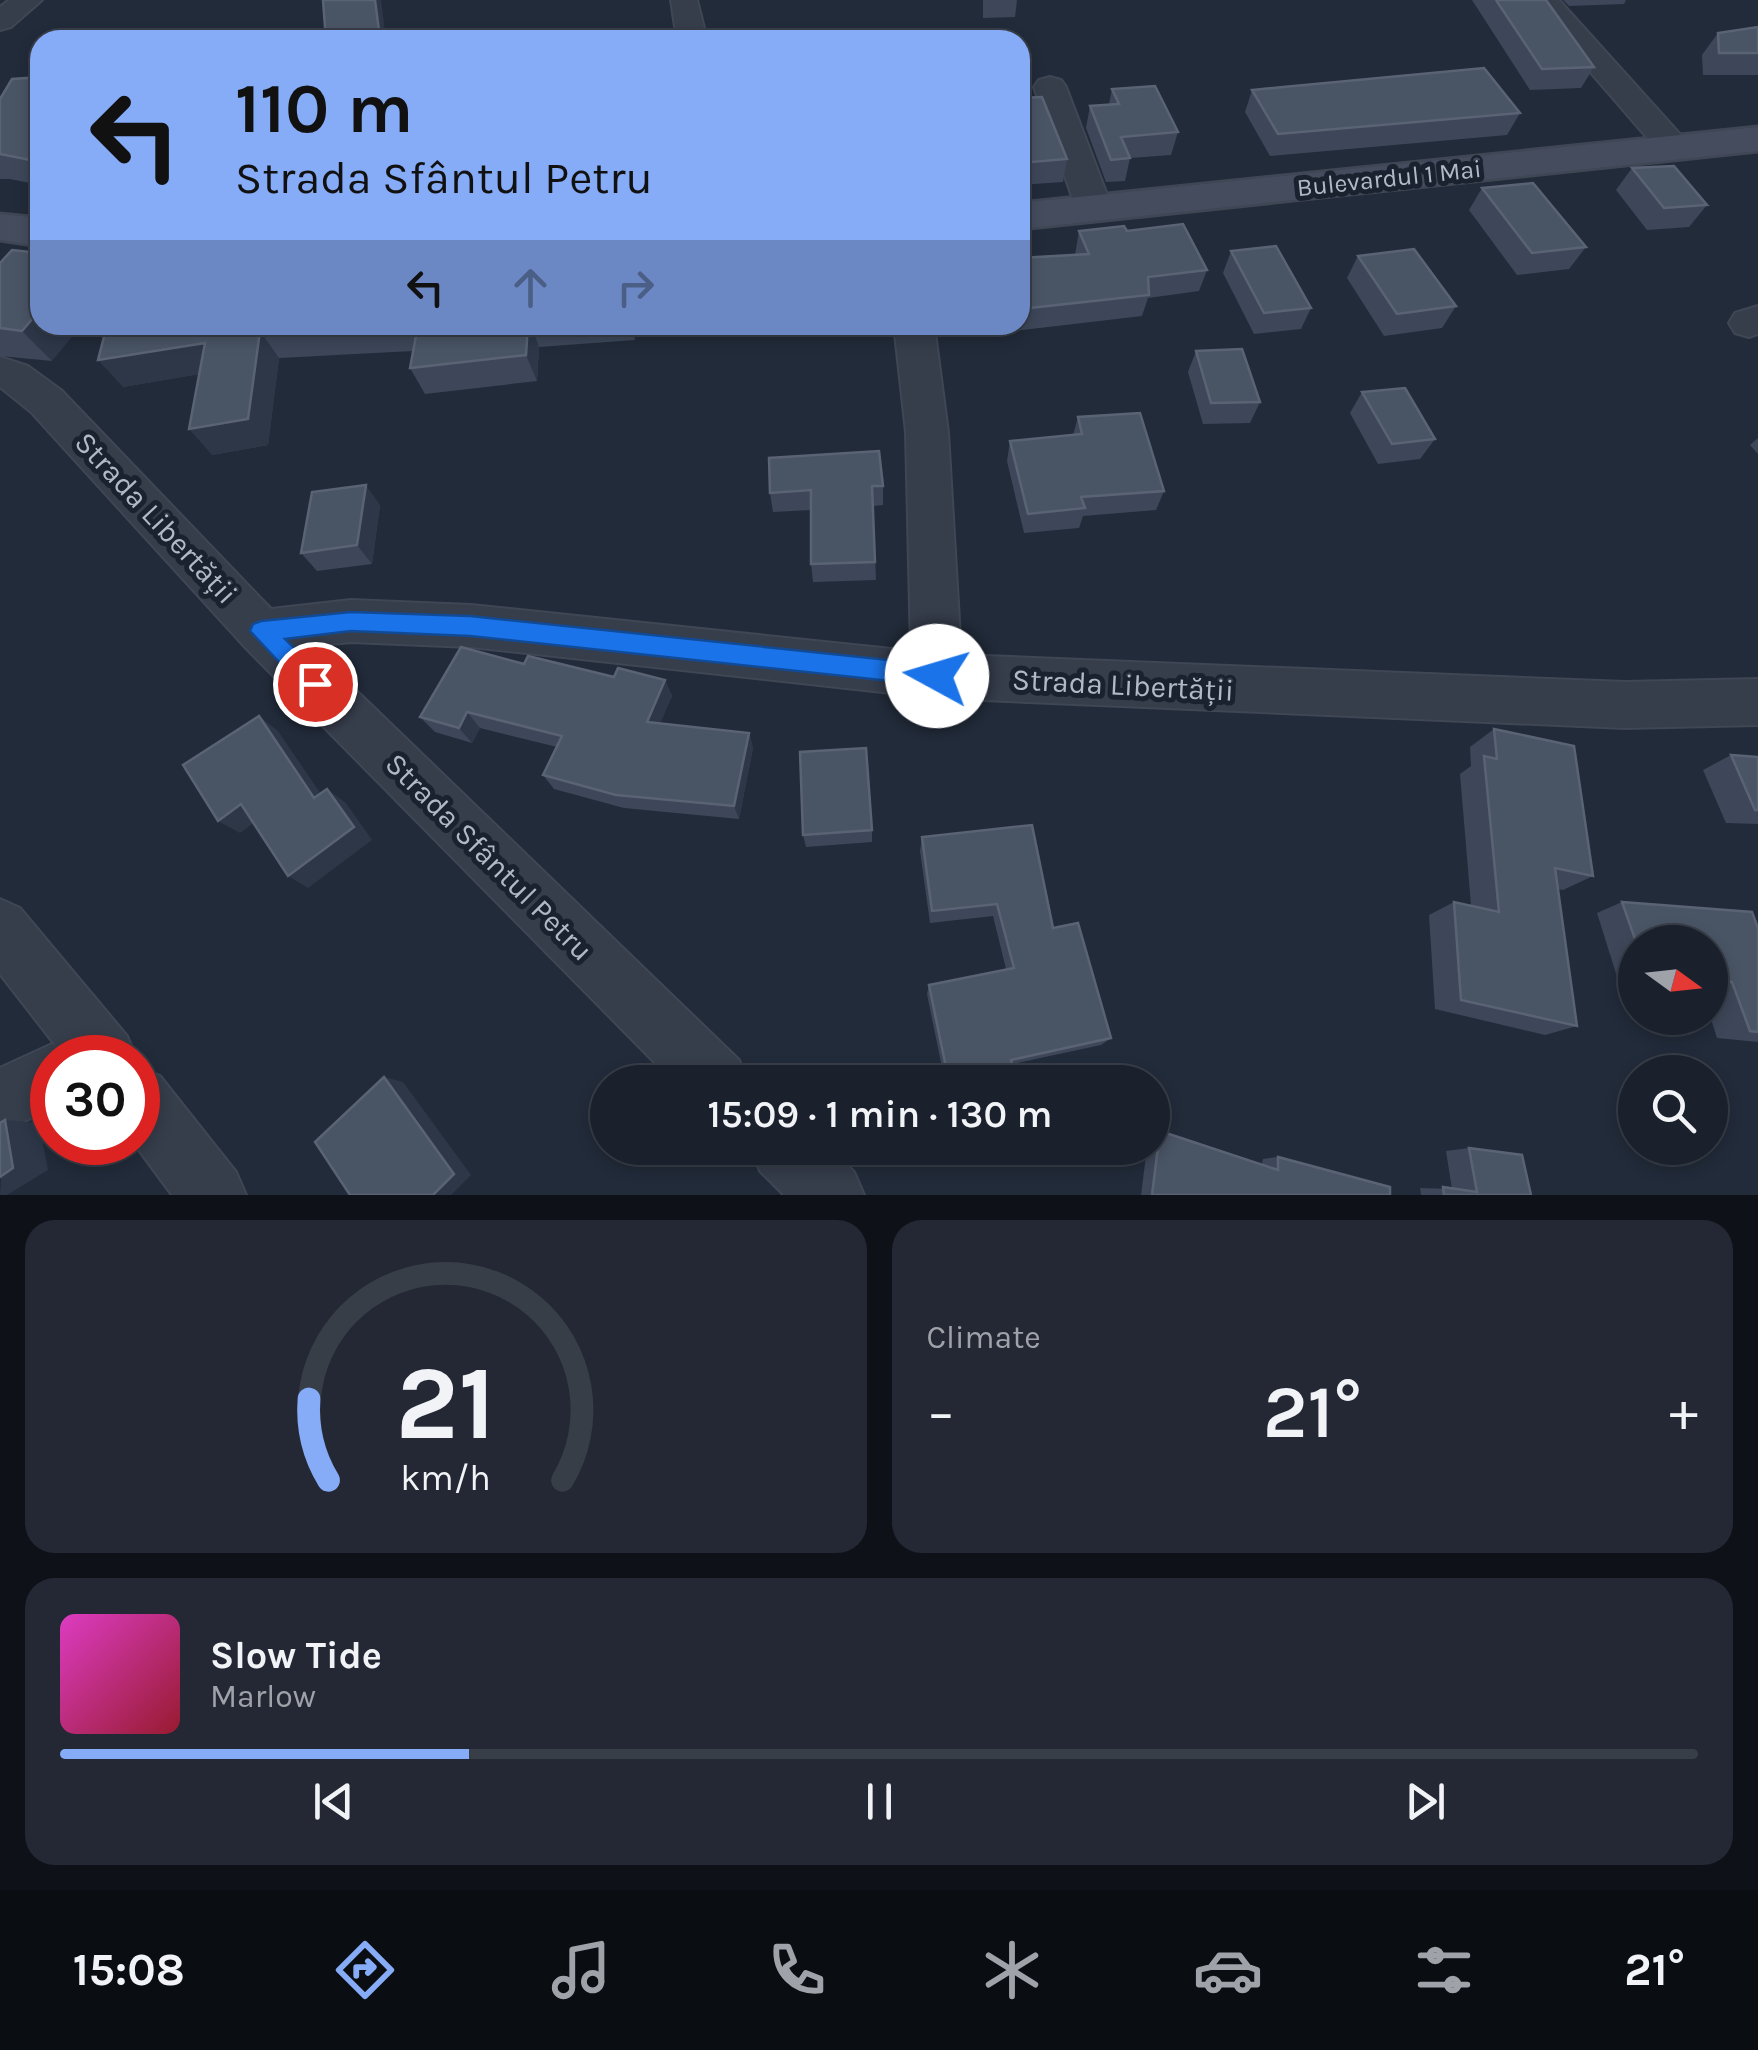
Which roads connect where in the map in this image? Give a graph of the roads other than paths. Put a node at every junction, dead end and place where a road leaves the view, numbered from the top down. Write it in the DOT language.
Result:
graph roads {
  1 [pos="27,0"];
  2 [pos="1543,0"];
  3 [pos="684,2"];
  4 [pos="0,21"];
  5 [pos="690,30"];
  6 [pos="1050,87"];
  7 [pos="1758,140"];
  8 [pos="1675,149"];
  9 [pos="1094,208"];
  10 [pos="1030,215"];
  11 [pos="0,226"];
  12 [pos="30,230"];
  13 [pos="915,335"];
  14 [pos="0,372"];
  15 [pos="261,631"];
  16 [pos="937,676"];
  17 [pos="1758,702"];
  18 [pos="0,928"];
  19 [pos="73,1035"];
  20 [pos="700,1065"];
  21 [pos="30,1091"];
  22 [pos="0,1102"];
  23 [pos="160,1137"];
  24 [pos="800,1165"];
  25 [pos="213,1195"];
  26 [pos="831,1195"];
  1 -- 4 [label="street"];
  2 -- 8 [label="street"];
  3 -- 5 [label="street"];
  6 -- 9 [label="street"];
  7 -- 8 [label="main road, Bulevardul 1 Mai"];
  8 -- 9 [label="main road, Bulevardul 1 Mai"];
  9 -- 10 [label="main road, Bulevardul 1 Mai"];
  11 -- 12 [label="main road"];
  13 -- 16 [label="street"];
  14 -- 15 [label="street, Strada Libertății"];
  15 -- 16 [label="street, Strada Libertății"];
  15 -- 20 [label="street, Strada Sfântul Petru"];
  16 -- 17 [label="street, Strada Libertății"];
  18 -- 19 [label="street"];
  21 -- 22 [label="street"];
  23 -- 25 [label="street"];
  24 -- 26 [label="street"];
}
